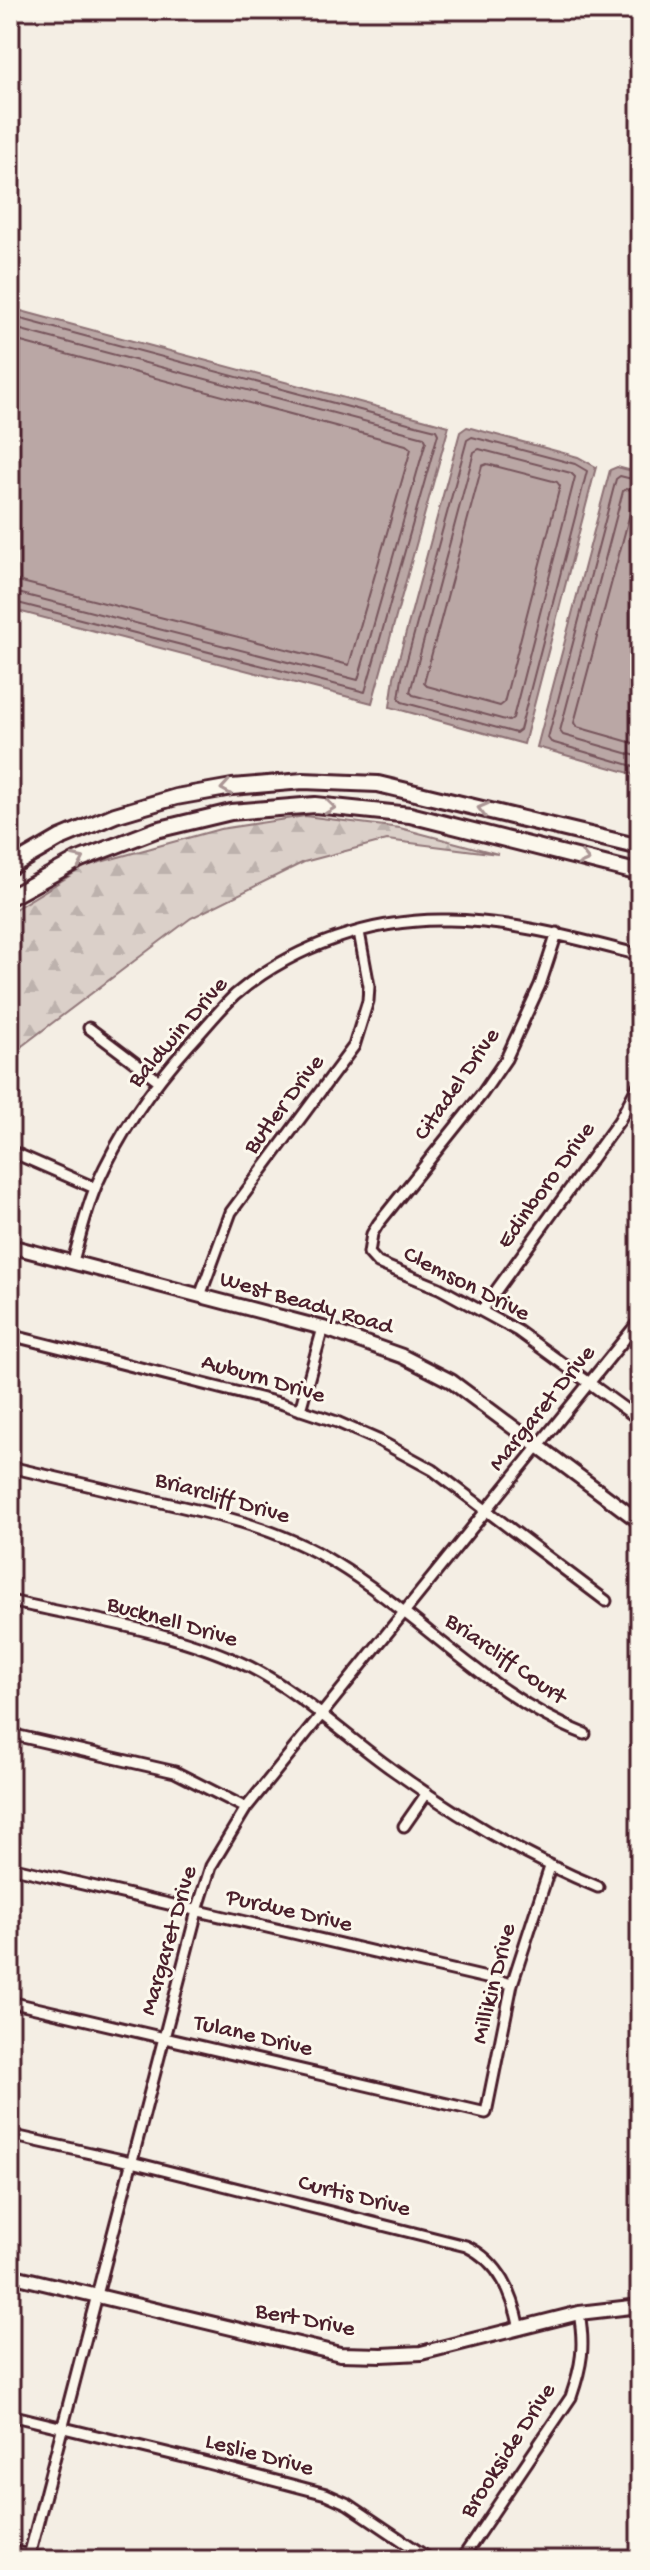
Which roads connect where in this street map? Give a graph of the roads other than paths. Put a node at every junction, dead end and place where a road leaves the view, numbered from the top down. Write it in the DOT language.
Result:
graph roads {
  1 [pos="640,847"];
  2 [pos="10,867"];
  3 [pos="640,873"];
  4 [pos="10,897"];
  5 [pos="359,932"];
  6 [pos="557,933"];
  7 [pos="640,955"];
  8 [pos="89,1028"];
  9 [pos="159,1081"];
  10 [pos="640,1082"];
  11 [pos="10,1151"];
  12 [pos="95,1188"];
  13 [pos="10,1246"];
  14 [pos="369,1247"];
  15 [pos="73,1261"];
  16 [pos="200,1296"];
  17 [pos="482,1310"];
  18 [pos="640,1320"];
  19 [pos="323,1328"];
  20 [pos="10,1335"];
  21 [pos="589,1383"];
  22 [pos="300,1410"];
  23 [pos="640,1420"];
  24 [pos="538,1446"];
  25 [pos="10,1467"];
  26 [pos="487,1510"];
  27 [pos="640,1522"];
  28 [pos="10,1601"];
  29 [pos="606,1601"];
  30 [pos="404,1612"];
  31 [pos="322,1715"];
  32 [pos="10,1734"];
  33 [pos="585,1734"];
  34 [pos="427,1793"];
  35 [pos="246,1808"];
  36 [pos="404,1826"];
  37 [pos="10,1867"];
  38 [pos="550,1867"];
  39 [pos="598,1887"];
  40 [pos="197,1911"];
  41 [pos="512,1984"];
  42 [pos="10,2002"];
  43 [pos="163,2036"];
  44 [pos="486,2113"];
  45 [pos="10,2135"];
  46 [pos="131,2162"];
  47 [pos="10,2275"];
  48 [pos="97,2296"];
  49 [pos="640,2306"];
  50 [pos="579,2313"];
  51 [pos="520,2329"];
  52 [pos="10,2415"];
  53 [pos="62,2428"];
  54 [pos="10,2550"];
  55 [pos="29,2558"];
  56 [pos="48,2560"];
  57 [pos="431,2560"];
  58 [pos="461,2560"];
  1 -- 2 [label="main road, one-way"];
  4 -- 3 [label="main road, one-way"];
  5 -- 6 [label="street, Baldwin Drive"];
  5 -- 9 [label="street, Baldwin Drive"];
  5 -- 16 [label="street, Butler Drive"];
  6 -- 7 [label="street, Baldwin Drive"];
  6 -- 14 [label="street, Citadel Drive"];
  8 -- 9 [label="street"];
  9 -- 12 [label="street, Baldwin Drive"];
  10 -- 17 [label="street, Edinboro Drive"];
  11 -- 12 [label="street"];
  12 -- 15 [label="street, Baldwin Drive"];
  13 -- 15 [label="street, West Beady Road"];
  14 -- 17 [label="street, Clemson Drive"];
  15 -- 16 [label="street, West Beady Road"];
  16 -- 19 [label="street, West Beady Road"];
  17 -- 21 [label="street, Clemson Drive"];
  18 -- 21 [label="street, Margaret Drive"];
  19 -- 22 [label="street"];
  19 -- 24 [label="street, West Beady Road"];
  20 -- 22 [label="street, Auburn Drive"];
  21 -- 23 [label="street, Clemson Drive"];
  21 -- 24 [label="street, Margaret Drive"];
  22 -- 26 [label="street, Auburn Drive"];
  24 -- 26 [label="street, Margaret Drive"];
  24 -- 27 [label="street, West Beady Road"];
  25 -- 30 [label="street, Briarcliff Drive"];
  26 -- 29 [label="street, Auburn Drive"];
  26 -- 30 [label="street, Margaret Drive"];
  28 -- 31 [label="street, Bucknell Drive"];
  30 -- 31 [label="street, Margaret Drive"];
  30 -- 33 [label="street, Briarcliff Court"];
  31 -- 34 [label="street, Bucknell Drive"];
  31 -- 35 [label="street, Margaret Drive"];
  32 -- 35 [label="street"];
  34 -- 36 [label="street"];
  34 -- 38 [label="street, Bucknell Drive"];
  35 -- 40 [label="street, Margaret Drive"];
  37 -- 40 [label="street, Purdue Drive"];
  38 -- 39 [label="street, Bucknell Drive"];
  38 -- 41 [label="street, Millikin Drive"];
  40 -- 41 [label="street, Purdue Drive"];
  40 -- 43 [label="street, Margaret Drive"];
  41 -- 44 [label="street, Millikin Drive"];
  42 -- 43 [label="street, Tulane Drive"];
  43 -- 44 [label="street, Tulane Drive"];
  43 -- 46 [label="street, Margaret Drive"];
  45 -- 46 [label="street, Curtis Drive"];
  46 -- 48 [label="street, Margaret Drive"];
  46 -- 51 [label="street, Curtis Drive"];
  47 -- 48 [label="street, Bert Drive"];
  48 -- 51 [label="street, Bert Drive"];
  48 -- 53 [label="street, Margaret Drive"];
  49 -- 50 [label="street, Bert Drive"];
  50 -- 51 [label="street, Bert Drive"];
  50 -- 58 [label="street, Brookside Drive"];
  52 -- 53 [label="street, Leslie Drive"];
  53 -- 55 [label="street, Margaret Drive"];
  53 -- 57 [label="street, Leslie Drive"];
  54 -- 55 [label="street"];
  55 -- 56 [label="street"];
}
